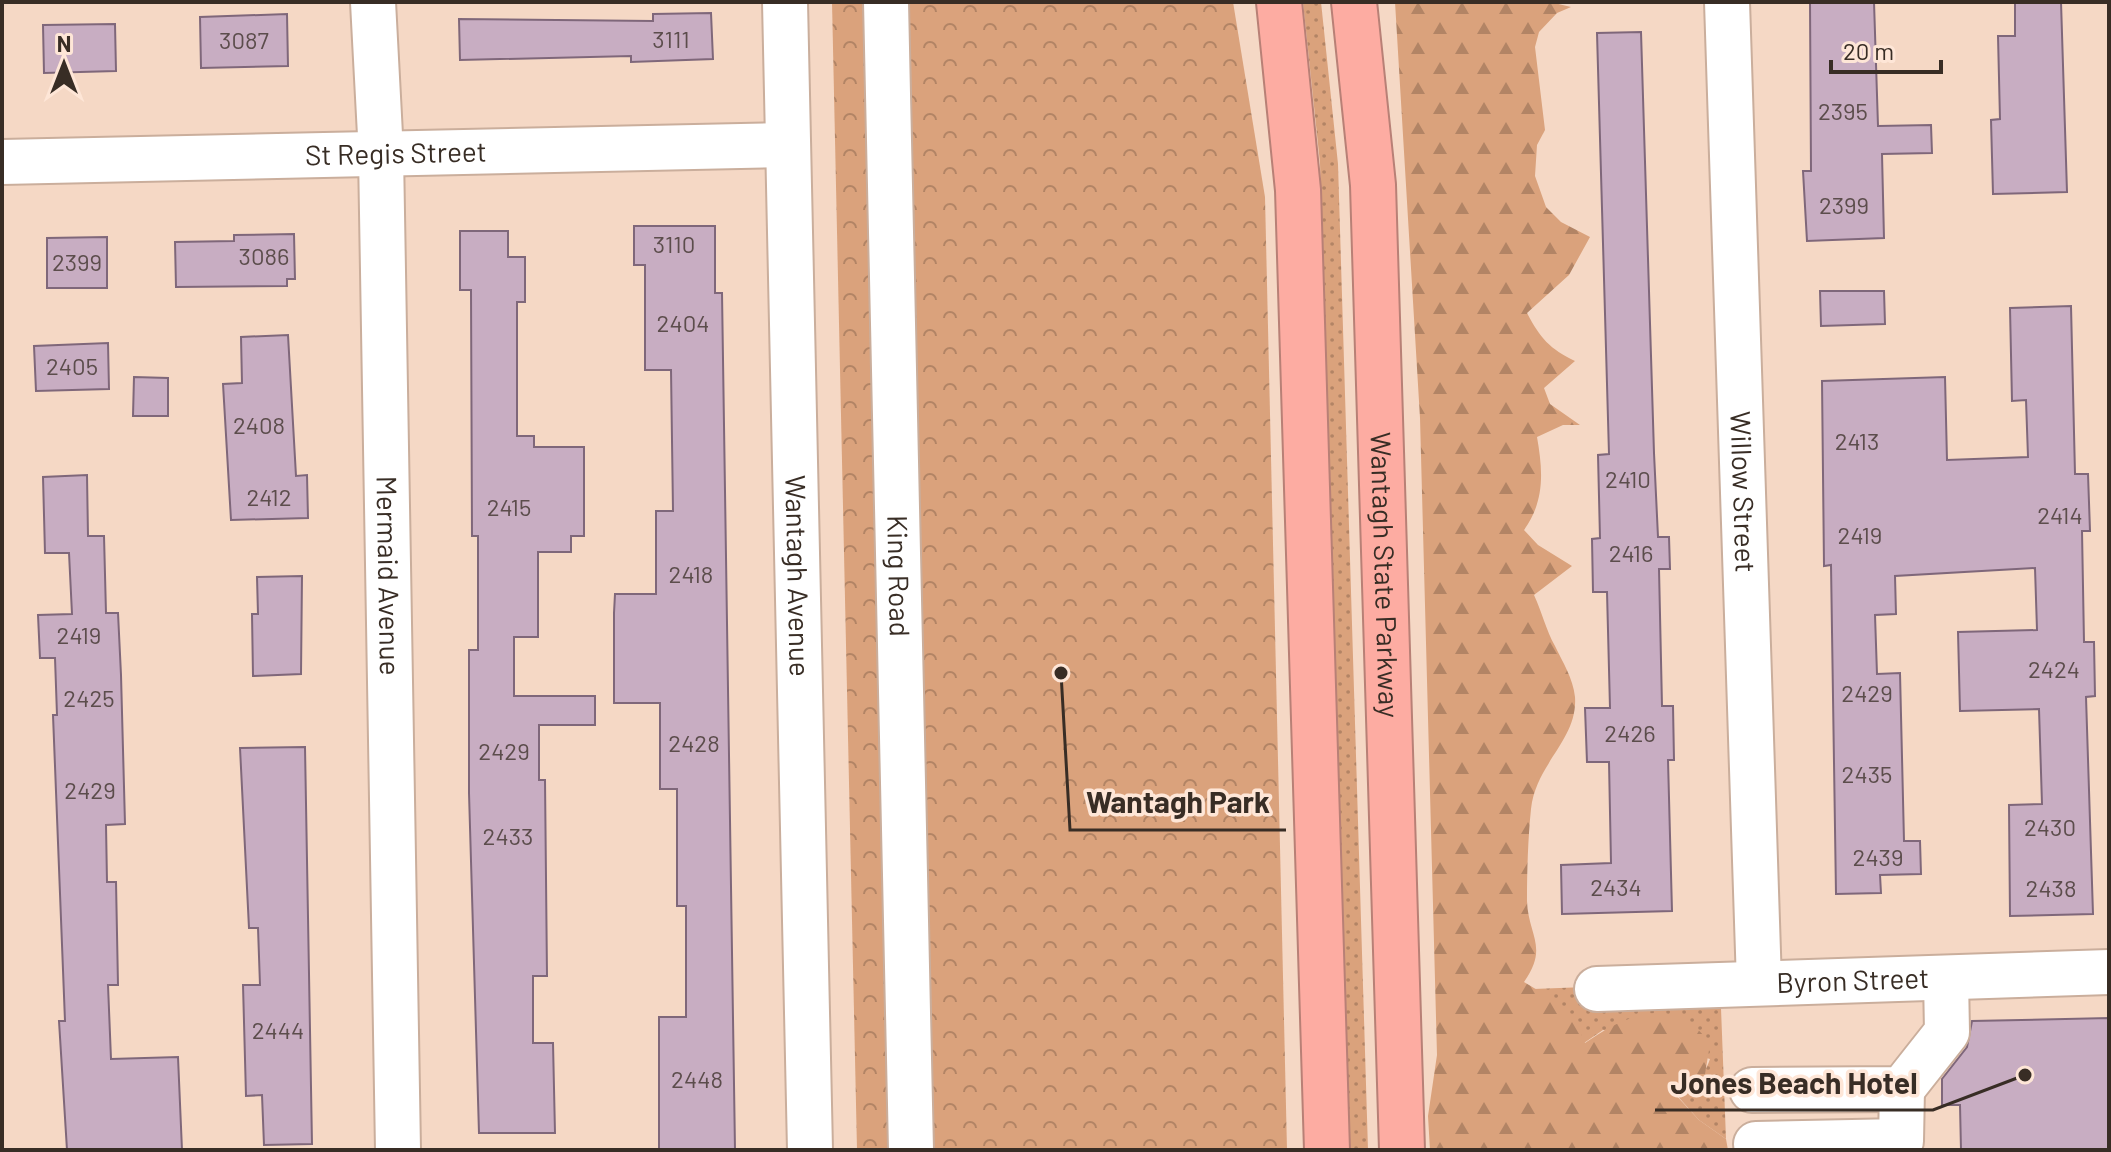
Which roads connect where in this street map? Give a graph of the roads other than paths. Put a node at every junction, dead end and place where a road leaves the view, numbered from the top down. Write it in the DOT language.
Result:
graph roads {
  1 [pos="373,2"];
  2 [pos="785,2"];
  3 [pos="886,2"];
  4 [pos="1279,2"];
  5 [pos="1354,2"];
  6 [pos="1727,2"];
  7 [pos="788,145"];
  8 [pos="381,154"];
  9 [pos="2,162"];
  10 [pos="2109,972"];
  11 [pos="1946,978"];
  12 [pos="1759,983"];
  13 [pos="1597,989"];
  14 [pos="1902,1089"];
  15 [pos="1752,1090"];
  16 [pos="1756,1144"];
  17 [pos="398,1150"];
  18 [pos="810,1150"];
  19 [pos="911,1150"];
  20 [pos="1327,1150"];
  21 [pos="1402,1150"];
  1 -- 8 [label="street, Mermaid Avenue"];
  2 -- 7 [label="street, Wantagh Avenue"];
  3 -- 19 [label="street, King Road"];
  4 -- 20 [label="highway"];
  5 -- 21 [label="highway, Wantagh State Parkway"];
  6 -- 12 [label="street, Willow Street"];
  7 -- 8 [label="street, St Regis Street"];
  7 -- 18 [label="street, Wantagh Avenue"];
  8 -- 9 [label="street, St Regis Street"];
  8 -- 17 [label="street, Mermaid Avenue"];
  10 -- 11 [label="street, Byron Street"];
  11 -- 12 [label="street, Byron Street"];
  11 -- 14 [label="street"];
  12 -- 13 [label="street, Byron Street"];
  14 -- 15 [label="street"];
  14 -- 16 [label="street"];
}
